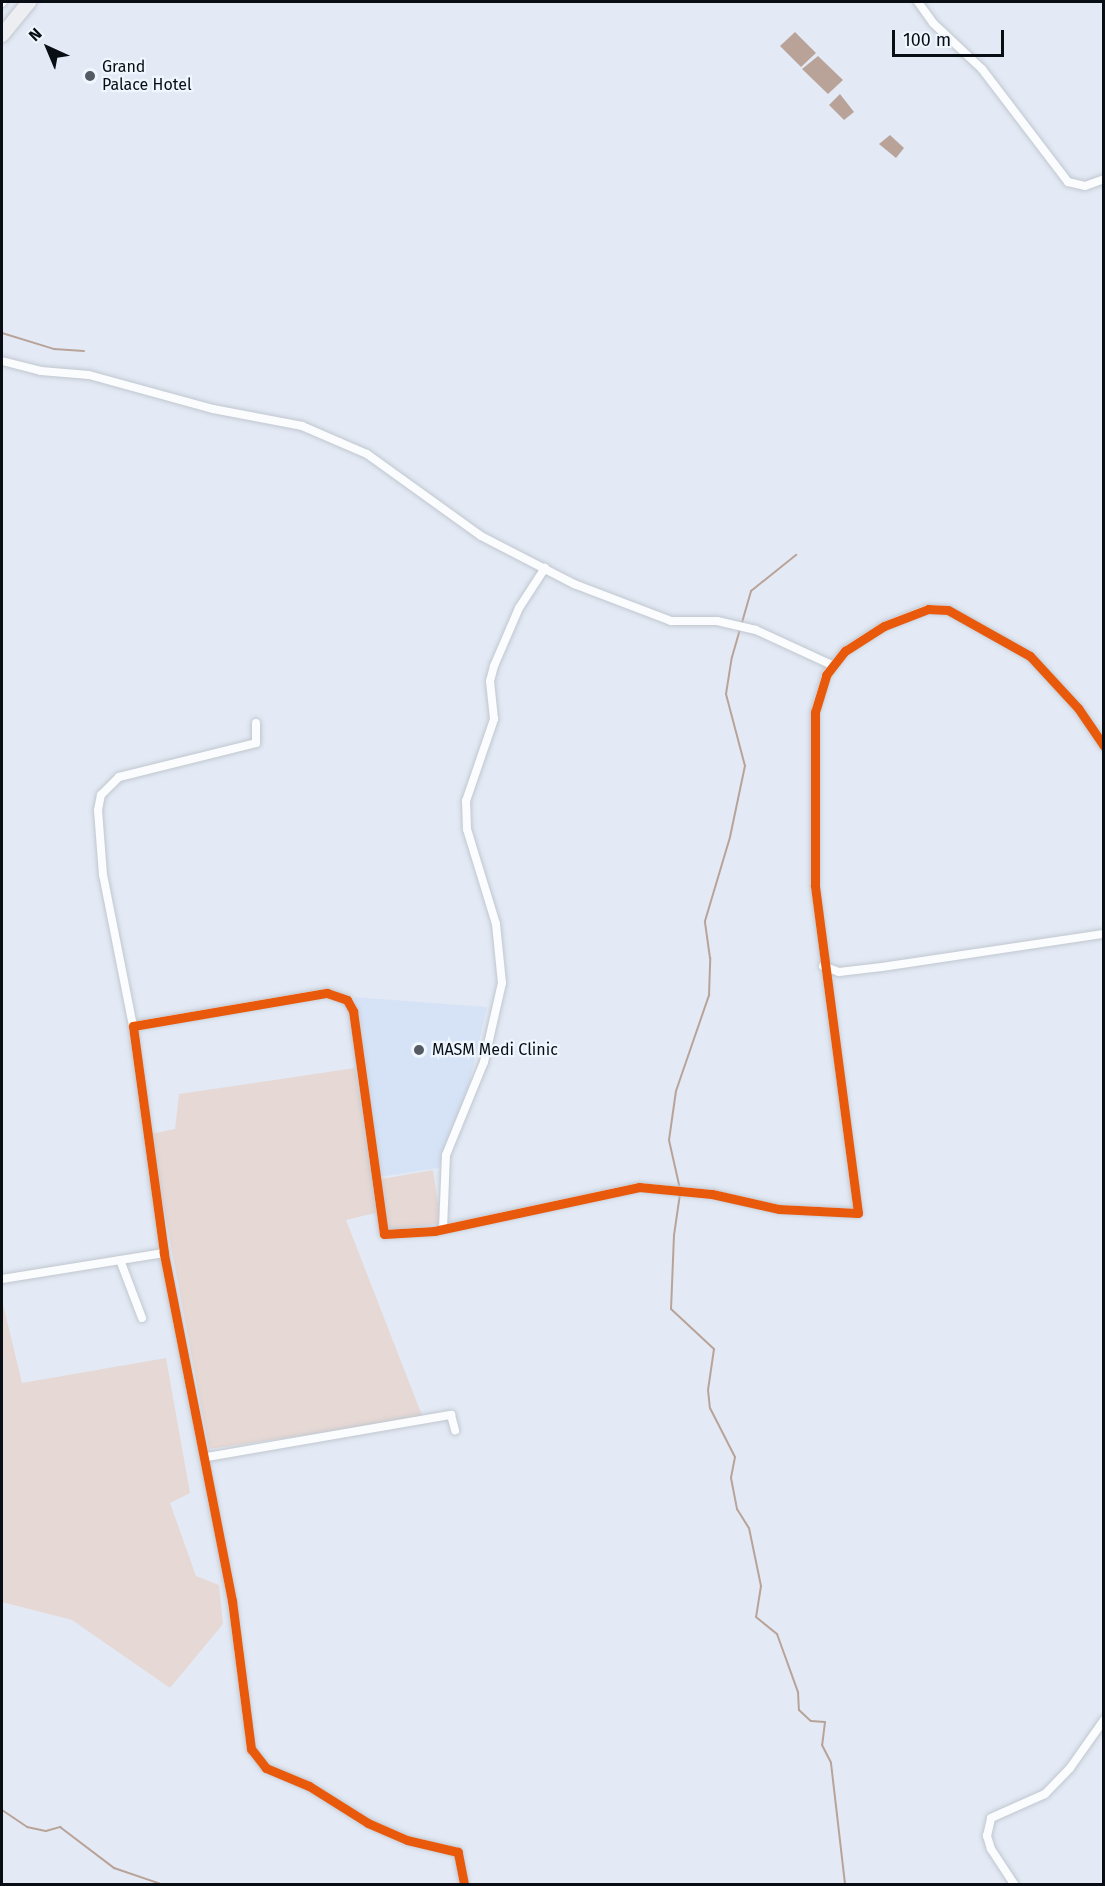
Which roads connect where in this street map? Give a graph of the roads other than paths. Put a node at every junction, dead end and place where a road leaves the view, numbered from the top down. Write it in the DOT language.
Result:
graph roads {
  1 [pos="29,2"];
  2 [pos="918,2"];
  3 [pos="2,35"];
  4 [pos="1104,179"];
  5 [pos="2,361"];
  6 [pos="545,568"];
  7 [pos="832,665"];
  8 [pos="256,723"];
  9 [pos="1104,746"];
  10 [pos="1104,934"];
  11 [pos="823,966"];
  12 [pos="132,1026"];
  13 [pos="443,1229"];
  14 [pos="165,1253"];
  15 [pos="120,1260"];
  16 [pos="2,1279"];
  17 [pos="142,1318"];
  18 [pos="455,1430"];
  19 [pos="207,1457"];
  20 [pos="1104,1720"];
  21 [pos="464,1884"];
  22 [pos="1014,1884"];
  1 -- 3 [label="highway"];
  2 -- 4 [label="street"];
  5 -- 6 [label="street"];
  6 -- 7 [label="street"];
  6 -- 13 [label="street"];
  7 -- 9 [label="street"];
  7 -- 11 [label="street"];
  8 -- 12 [label="street"];
  10 -- 11 [label="street"];
  11 -- 13 [label="street"];
  12 -- 13 [label="street"];
  12 -- 14 [label="street"];
  14 -- 15 [label="street"];
  14 -- 19 [label="street"];
  15 -- 16 [label="street"];
  15 -- 17 [label="street"];
  18 -- 19 [label="street"];
  19 -- 21 [label="street"];
  20 -- 22 [label="street"];
}
